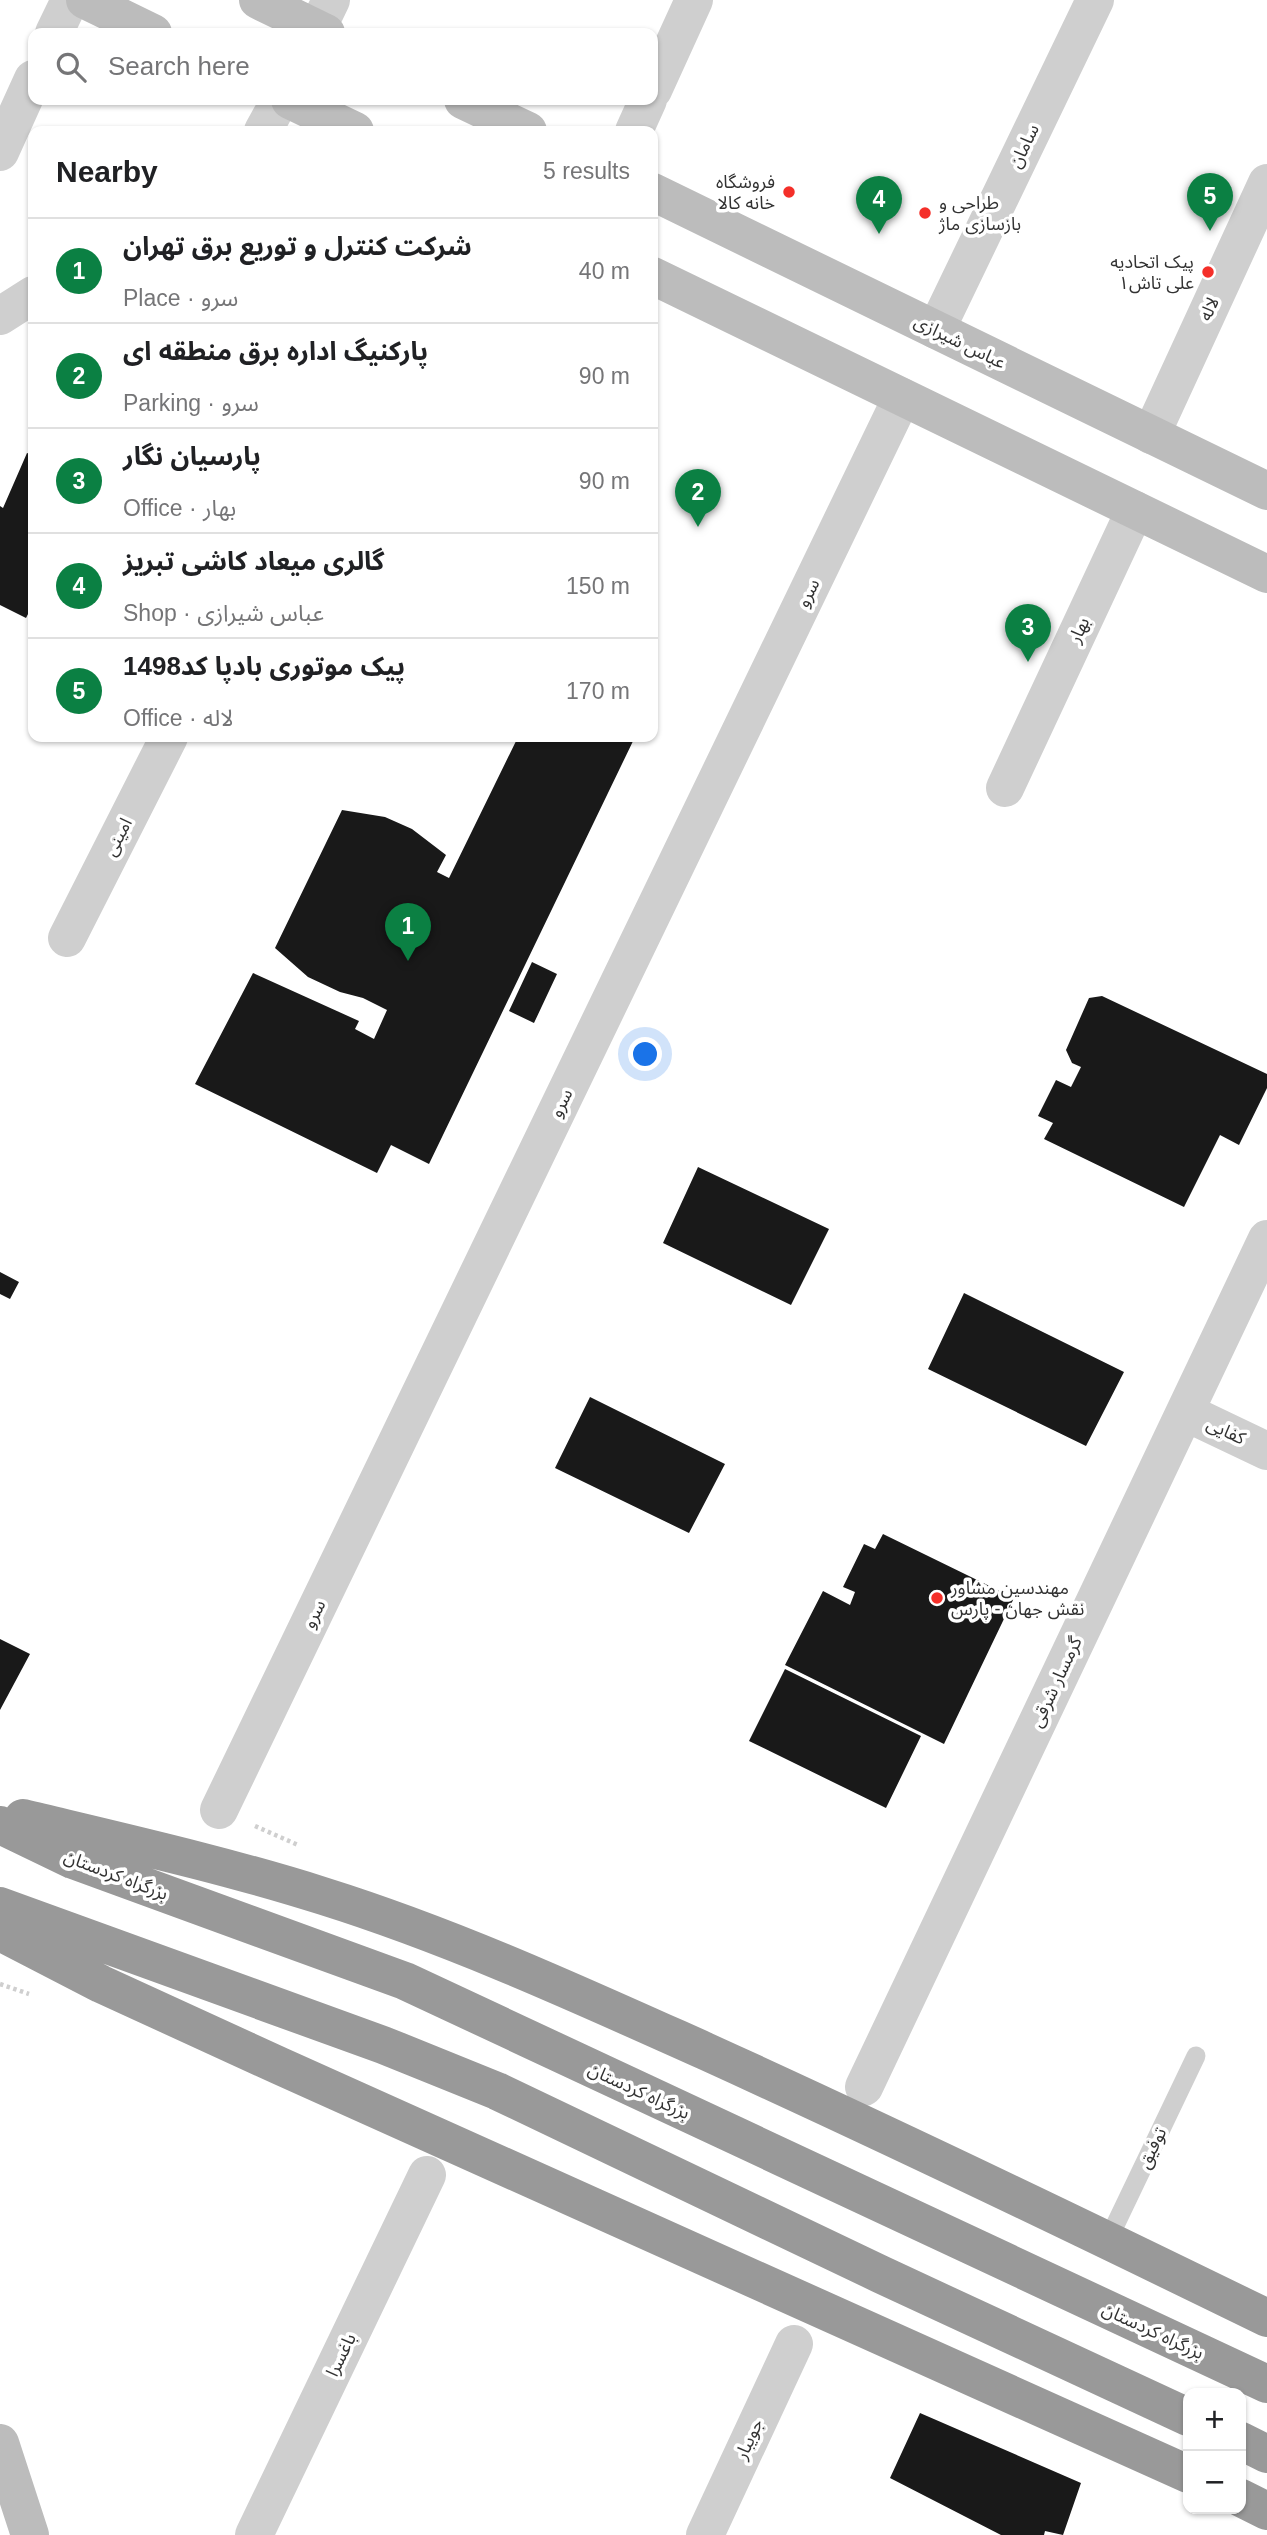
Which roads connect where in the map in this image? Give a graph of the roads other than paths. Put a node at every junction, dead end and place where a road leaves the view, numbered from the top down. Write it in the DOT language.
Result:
graph roads {
  1 [pos="70,0"];
  2 [pos="85,0"];
  3 [pos="258,0"];
  4 [pos="694,0"];
  5 [pos="1094,0"];
  6 [pos="322,24"];
  7 [pos="56,28"];
  8 [pos="143,28"];
  9 [pos="658,79"];
  10 [pos="28,90"];
  11 [pos="277,105"];
  12 [pos="300,105"];
  13 [pos="473,105"];
  14 [pos="646,105"];
  15 [pos="265,126"];
  16 [pos="345,126"];
  17 [pos="518,126"];
  18 [pos="636,126"];
  19 [pos="0,152"];
  20 [pos="1267,183"];
  21 [pos="658,194"];
  22 [pos="658,278"];
  23 [pos="28,298"];
  24 [pos="0,316"];
  25 [pos="936,330"];
  26 [pos="902,397"];
  27 [pos="1151,435"];
  28 [pos="1267,491"];
  29 [pos="1135,510"];
  30 [pos="1267,574"];
  31 [pos="166,742"];
  32 [pos="1005,788"];
  33 [pos="67,938"];
  34 [pos="1267,1238"];
  35 [pos="1185,1412"];
  36 [pos="1267,1451"];
  37 [pos="219,1810"];
  38 [pos="0,1812"];
  39 [pos="0,1825"];
  40 [pos="0,1906"];
  41 [pos="0,1931"];
  42 [pos="1196,2056"];
  43 [pos="864,2087"];
  44 [pos="427,2175"];
  45 [pos="1108,2240"];
  46 [pos="1267,2318"];
  47 [pos="794,2344"];
  48 [pos="1267,2384"];
  49 [pos="1183,2415"];
  50 [pos="0,2443"];
  51 [pos="1246,2444"];
  52 [pos="1267,2454"];
  53 [pos="1183,2472"];
  54 [pos="1267,2476"];
  55 [pos="1246,2484"];
  56 [pos="1246,2500"];
  57 [pos="1267,2511"];
  58 [pos="30,2535"];
  59 [pos="254,2535"];
  60 [pos="705,2535"];
  1 -- 7 [label="street"];
  2 -- 8 [label="main road"];
  3 -- 6 [label="main road"];
  4 -- 9 [label="street"];
  5 -- 25 [label="street, سامان"];
  10 -- 19 [label="street"];
  11 -- 15 [label="street"];
  12 -- 16 [label="main road"];
  13 -- 17 [label="main road"];
  14 -- 18 [label="street"];
  20 -- 27 [label="street, لاله"];
  21 -- 25 [label="main road, عباس شیرازی"];
  22 -- 26 [label="main road"];
  23 -- 24 [label="street"];
  25 -- 27 [label="main road, عباس شیرازی"];
  26 -- 29 [label="main road"];
  26 -- 37 [label="street, سرو"];
  27 -- 28 [label="main road, عباس شیرازی"];
  29 -- 30 [label="main road"];
  29 -- 32 [label="street, بهار"];
  31 -- 33 [label="street, امینی"];
  34 -- 35 [label="street, گرمسار شرقی"];
  35 -- 36 [label="street, کفایی"];
  35 -- 43 [label="street, گرمسار شرقی"];
  38 -- 45 [label="highway"];
  39 -- 48 [label="highway, بزرگراه کردستان"];
  40 -- 49 [label="highway"];
  41 -- 53 [label="highway"];
  42 -- 45 [label="lane, توفیق"];
  44 -- 59 [label="street, باغسرا"];
  45 -- 46 [label="highway"];
  47 -- 60 [label="street, جویبار"];
  50 -- 58 [label="main road"];
  51 -- 52 [label="highway"];
  54 -- 55 [label="highway"];
  56 -- 57 [label="highway"];
}
